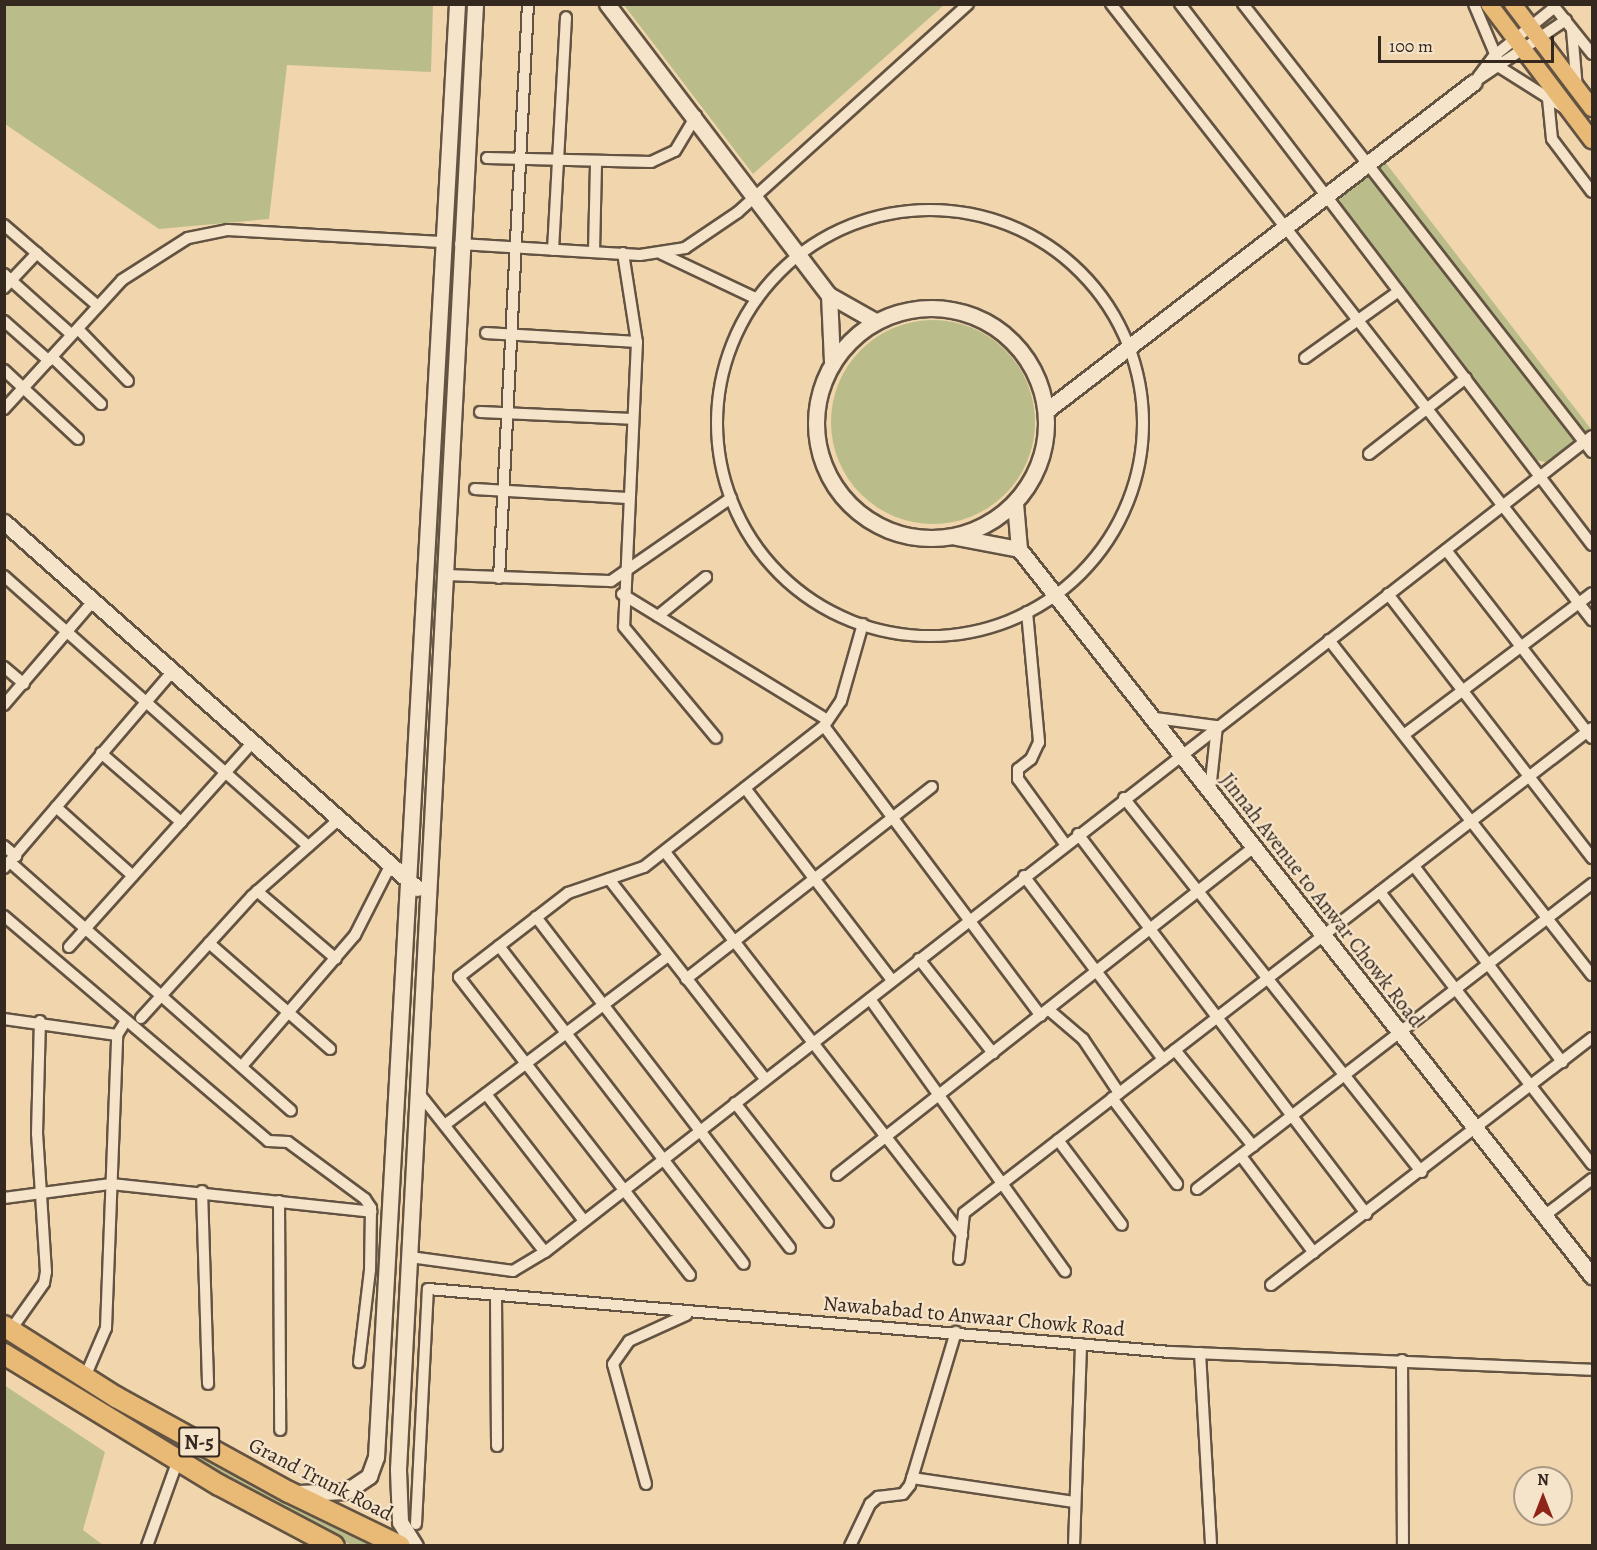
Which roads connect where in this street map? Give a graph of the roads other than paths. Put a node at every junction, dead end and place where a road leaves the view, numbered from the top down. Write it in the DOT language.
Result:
graph roads {
  1 [pos="457,4"];
  2 [pos="475,4"];
  3 [pos="528,4"];
  4 [pos="607,4"];
  5 [pos="968,4"];
  6 [pos="1111,4"];
  7 [pos="1180,4"];
  8 [pos="1243,4"];
  9 [pos="1474,4"];
  10 [pos="1490,4"];
  11 [pos="1513,4"];
  12 [pos="1554,6"];
  13 [pos="566,17"];
  14 [pos="1569,24"];
  15 [pos="1534,33"];
  16 [pos="1519,44"];
  17 [pos="1593,54"];
  18 [pos="1494,56"];
  19 [pos="1501,68"];
  20 [pos="1474,82"];
  21 [pos="1577,89"];
  22 [pos="1548,99"];
  23 [pos="1593,108"];
  24 [pos="1569,110"];
  25 [pos="696,116"];
  26 [pos="1593,140"];
  27 [pos="487,158"];
  28 [pos="522,160"];
  29 [pos="557,162"];
  30 [pos="596,163"];
  31 [pos="1366,164"];
  32 [pos="1593,192"];
  33 [pos="756,195"];
  34 [pos="1325,195"];
  35 [pos="4,225"];
  36 [pos="1283,225"];
  37 [pos="441,242"];
  38 [pos="460,244"];
  39 [pos="515,248"];
  40 [pos="554,250"];
  41 [pos="594,252"];
  42 [pos="37,253"];
  43 [pos="623,253"];
  44 [pos="662,254"];
  45 [pos="800,254"];
  46 [pos="8,276"];
  47 [pos="4,288"];
  48 [pos="1399,291"];
  49 [pos="829,295"];
  50 [pos="756,299"];
  51 [pos="98,306"];
  52 [pos="4,321"];
  53 [pos="875,321"];
  54 [pos="1357,321"];
  55 [pos="75,332"];
  56 [pos="486,333"];
  57 [pos="511,334"];
  58 [pos="637,342"];
  59 [pos="1130,347"];
  60 [pos="1305,358"];
  61 [pos="51,359"];
  62 [pos="832,361"];
  63 [pos="437,363"];
  64 [pos="455,363"];
  65 [pos="4,370"];
  66 [pos="1466,378"];
  67 [pos="128,381"];
  68 [pos="24,389"];
  69 [pos="101,404"];
  70 [pos="4,409"];
  71 [pos="1047,410"];
  72 [pos="1425,410"];
  73 [pos="480,412"];
  74 [pos="508,413"];
  75 [pos="632,419"];
  76 [pos="1589,439"];
  77 [pos="78,440"];
  78 [pos="1593,452"];
  79 [pos="1369,454"];
  80 [pos="1542,476"];
  81 [pos="475,489"];
  82 [pos="504,491"];
  83 [pos="627,498"];
  84 [pos="731,498"];
  85 [pos="1015,503"];
  86 [pos="1501,508"];
  87 [pos="7,528"];
  88 [pos="953,537"];
  89 [pos="1593,545"];
  90 [pos="1019,549"];
  91 [pos="1446,550"];
  92 [pos="623,574"];
  93 [pos="444,575"];
  94 [pos="4,576"];
  95 [pos="706,577"];
  96 [pos="499,578"];
  97 [pos="1058,592"];
  98 [pos="1593,593"];
  99 [pos="622,594"];
  100 [pos="1388,594"];
  101 [pos="93,601"];
  102 [pos="1579,603"];
  103 [pos="1027,612"];
  104 [pos="658,616"];
  105 [pos="1593,620"];
  106 [pos="863,624"];
  107 [pos="68,633"];
  108 [pos="1329,640"];
  109 [pos="1519,648"];
  110 [pos="4,667"];
  111 [pos="172,672"];
  112 [pos="24,684"];
  113 [pos="1465,689"];
  114 [pos="145,701"];
  115 [pos="4,705"];
  116 [pos="1155,718"];
  117 [pos="826,723"];
  118 [pos="1217,726"];
  119 [pos="1591,733"];
  120 [pos="1405,734"];
  121 [pos="716,738"];
  122 [pos="251,744"];
  123 [pos="101,753"];
  124 [pos="1182,753"];
  125 [pos="414,767"];
  126 [pos="434,769"];
  127 [pos="225,773"];
  128 [pos="1529,777"];
  129 [pos="745,788"];
  130 [pos="932,788"];
  131 [pos="1210,790"];
  132 [pos="1124,798"];
  133 [pos="56,807"];
  134 [pos="892,819"];
  135 [pos="337,821"];
  136 [pos="1472,821"];
  137 [pos="181,822"];
  138 [pos="1078,834"];
  139 [pos="1065,844"];
  140 [pos="4,846"];
  141 [pos="308,846"];
  142 [pos="1254,848"];
  143 [pos="665,852"];
  144 [pos="1593,858"];
  145 [pos="10,862"];
  146 [pos="1414,866"];
  147 [pos="389,868"];
  148 [pos="133,876"];
  149 [pos="1024,876"];
  150 [pos="609,879"];
  151 [pos="813,879"];
  152 [pos="1593,884"];
  153 [pos="410,887"];
  154 [pos="428,890"];
  155 [pos="257,891"];
  156 [pos="1198,891"];
  157 [pos="1380,892"];
  158 [pos="4,916"];
  159 [pos="536,917"];
  160 [pos="970,918"];
  161 [pos="1548,918"];
  162 [pos="87,927"];
  163 [pos="1150,930"];
  164 [pos="1324,935"];
  165 [pos="734,942"];
  166 [pos="209,943"];
  167 [pos="499,946"];
  168 [pos="69,947"];
  169 [pos="668,956"];
  170 [pos="336,959"];
  171 [pos="919,959"];
  172 [pos="1486,966"];
  173 [pos="1098,971"];
  174 [pos="1593,975"];
  175 [pos="1268,978"];
  176 [pos="686,979"];
  177 [pos="892,980"];
  178 [pos="164,993"];
  179 [pos="1456,993"];
  180 [pos="870,999"];
  181 [pos="602,1002"];
  182 [pos="290,1011"];
  183 [pos="1045,1013"];
  184 [pos="1217,1017"];
  185 [pos="141,1018"];
  186 [pos="4,1019"];
  187 [pos="40,1021"];
  188 [pos="125,1022"];
  189 [pos="567,1033"];
  190 [pos="117,1035"];
  191 [pos="1401,1036"];
  192 [pos="1593,1038"];
  193 [pos="812,1042"];
  194 [pos="330,1049"];
  195 [pos="1175,1050"];
  196 [pos="993,1053"];
  197 [pos="1163,1059"];
  198 [pos="1562,1062"];
  199 [pos="526,1063"];
  200 [pos="242,1066"];
  201 [pos="1346,1077"];
  202 [pos="765,1079"];
  203 [pos="1531,1088"];
  204 [pos="418,1092"];
  205 [pos="486,1094"];
  206 [pos="939,1095"];
  207 [pos="1115,1096"];
  208 [pos="735,1102"];
  209 [pos="291,1111"];
  210 [pos="1293,1117"];
  211 [pos="446,1124"];
  212 [pos="702,1128"];
  213 [pos="1476,1132"];
  214 [pos="885,1136"];
  215 [pos="1058,1140"];
  216 [pos="1253,1146"];
  217 [pos="1241,1156"];
  218 [pos="665,1157"];
  219 [pos="1593,1164"];
  220 [pos="1422,1172"];
  221 [pos="837,1175"];
  222 [pos="1593,1179"];
  223 [pos="1002,1183"];
  224 [pos="111,1184"];
  225 [pos="1177,1184"];
  226 [pos="1197,1189"];
  227 [pos="40,1190"];
  228 [pos="624,1190"];
  229 [pos="202,1191"];
  230 [pos="413,1194"];
  231 [pos="393,1195"];
  232 [pos="4,1198"];
  233 [pos="279,1200"];
  234 [pos="371,1212"];
  235 [pos="1366,1214"];
  236 [pos="1543,1217"];
  237 [pos="584,1221"];
  238 [pos="828,1222"];
  239 [pos="1122,1225"];
  240 [pos="962,1235"];
  241 [pos="790,1248"];
  242 [pos="545,1252"];
  243 [pos="1314,1252"];
  244 [pos="410,1257"];
  245 [pos="959,1259"];
  246 [pos="744,1264"];
  247 [pos="1065,1271"];
  248 [pos="690,1275"];
  249 [pos="1593,1276"];
  250 [pos="1271,1285"];
  251 [pos="496,1298"];
  252 [pos="689,1314"];
  253 [pos="8,1328"];
  254 [pos="956,1332"];
  255 [pos="1081,1344"];
  256 [pos="1200,1353"];
  257 [pos="4,1354"];
  258 [pos="1402,1360"];
  259 [pos="359,1362"];
  260 [pos="1593,1370"];
  261 [pos="85,1377"];
  262 [pos="208,1384"];
  263 [pos="116,1397"];
  264 [pos="102,1416"];
  265 [pos="280,1430"];
  266 [pos="497,1446"];
  267 [pos="178,1460"];
  268 [pos="912,1478"];
  269 [pos="646,1484"];
  270 [pos="289,1492"];
  271 [pos="1074,1502"];
  272 [pos="416,1524"];
  273 [pos="147,1545"];
  274 [pos="334,1545"];
  275 [pos="400,1545"];
  276 [pos="415,1545"];
  277 [pos="850,1545"];
  278 [pos="1074,1545"];
  279 [pos="1210,1545"];
  280 [pos="1403,1545"];
  1 -- 37 [label="street"];
  2 -- 38 [label="street"];
  3 -- 28 [label="street"];
  4 -- 25 [label="street"];
  5 -- 33 [label="street"];
  6 -- 36 [label="street"];
  7 -- 34 [label="street"];
  8 -- 31 [label="street"];
  9 -- 18 [label="street"];
  10 -- 16 [label="main road"];
  11 -- 15 [label="main road"];
  12 -- 14 [label="street"];
  12 -- 15 [label="street"];
  13 -- 29 [label="street"];
  14 -- 15 [label="street"];
  14 -- 17 [label="street"];
  14 -- 21 [label="street"];
  15 -- 16 [label="street"];
  15 -- 21 [label="main road"];
  16 -- 18 [label="street"];
  16 -- 19 [label="street"];
  16 -- 24 [label="main road"];
  18 -- 19 [label="street"];
  18 -- 20 [label="street"];
  19 -- 20 [label="street"];
  19 -- 22 [label="street"];
  20 -- 31 [label="street"];
  21 -- 23 [label="main road"];
  22 -- 24 [label="street"];
  22 -- 32 [label="street"];
  24 -- 26 [label="main road"];
  25 -- 30 [label="street"];
  25 -- 33 [label="street"];
  27 -- 28 [label="street"];
  28 -- 29 [label="street"];
  28 -- 39 [label="street"];
  29 -- 30 [label="street"];
  29 -- 40 [label="street"];
  30 -- 41 [label="street"];
  31 -- 34 [label="street"];
  31 -- 76 [label="street"];
  33 -- 44 [label="street"];
  33 -- 45 [label="street"];
  34 -- 36 [label="street"];
  34 -- 48 [label="street"];
  35 -- 42 [label="street"];
  36 -- 54 [label="street"];
  36 -- 59 [label="street"];
  37 -- 51 [label="street"];
  37 -- 63 [label="street"];
  38 -- 39 [label="street"];
  38 -- 64 [label="street"];
  39 -- 40 [label="street"];
  39 -- 57 [label="street"];
  40 -- 41 [label="street"];
  41 -- 43 [label="street"];
  42 -- 46 [label="street"];
  42 -- 51 [label="street"];
  43 -- 44 [label="street"];
  43 -- 58 [label="street"];
  44 -- 50 [label="street"];
  45 -- 49 [label="street"];
  45 -- 50 [label="street"];
  45 -- 59 [label="street"];
  46 -- 47 [label="street"];
  46 -- 55 [label="street"];
  48 -- 54 [label="street"];
  48 -- 66 [label="street"];
  49 -- 53 [label="street"];
  49 -- 62 [label="street"];
  50 -- 84 [label="street"];
  51 -- 55 [label="street"];
  52 -- 61 [label="street"];
  53 -- 62 [label="street"];
  53 -- 71 [label="street"];
  54 -- 60 [label="street"];
  54 -- 72 [label="street"];
  55 -- 61 [label="street"];
  55 -- 67 [label="street"];
  56 -- 57 [label="street"];
  57 -- 58 [label="street"];
  57 -- 74 [label="street"];
  58 -- 75 [label="street"];
  59 -- 71 [label="street"];
  59 -- 97 [label="street"];
  61 -- 68 [label="street"];
  61 -- 69 [label="street"];
  62 -- 88 [label="street"];
  63 -- 64 [label="street"];
  63 -- 125 [label="street"];
  64 -- 93 [label="street"];
  65 -- 68 [label="street"];
  66 -- 72 [label="street"];
  66 -- 80 [label="street"];
  68 -- 70 [label="street"];
  68 -- 77 [label="street"];
  71 -- 85 [label="street"];
  72 -- 79 [label="street"];
  72 -- 86 [label="street"];
  73 -- 74 [label="street"];
  74 -- 75 [label="street"];
  74 -- 82 [label="street"];
  75 -- 83 [label="street"];
  76 -- 78 [label="street"];
  76 -- 80 [label="street"];
  80 -- 86 [label="street"];
  80 -- 89 [label="street"];
  81 -- 82 [label="street"];
  82 -- 83 [label="street"];
  82 -- 96 [label="street"];
  83 -- 92 [label="street"];
  84 -- 92 [label="street"];
  84 -- 106 [label="street"];
  85 -- 88 [label="street"];
  85 -- 90 [label="street"];
  86 -- 91 [label="street"];
  86 -- 102 [label="street"];
  87 -- 101 [label="street"];
  88 -- 90 [label="street"];
  90 -- 97 [label="street, Jinnah Avenue to Anwar Chowk Road"];
  91 -- 100 [label="street"];
  91 -- 109 [label="street"];
  92 -- 96 [label="street"];
  92 -- 99 [label="street"];
  93 -- 96 [label="street"];
  93 -- 126 [label="street"];
  94 -- 107 [label="street"];
  95 -- 104 [label="street"];
  97 -- 103 [label="street"];
  97 -- 116 [label="street, Jinnah Avenue to Anwar Chowk Road"];
  98 -- 102 [label="street"];
  99 -- 104 [label="street"];
  99 -- 121 [label="street"];
  100 -- 108 [label="street"];
  100 -- 113 [label="street"];
  101 -- 107 [label="street"];
  101 -- 111 [label="street"];
  102 -- 105 [label="street"];
  102 -- 109 [label="street"];
  103 -- 106 [label="street"];
  103 -- 139 [label="street"];
  104 -- 117 [label="street"];
  106 -- 117 [label="street"];
  107 -- 112 [label="street"];
  107 -- 114 [label="street"];
  108 -- 118 [label="street"];
  108 -- 120 [label="street"];
  109 -- 113 [label="street"];
  109 -- 119 [label="street"];
  110 -- 112 [label="street"];
  111 -- 114 [label="street"];
  111 -- 122 [label="street"];
  112 -- 115 [label="street"];
  113 -- 120 [label="street"];
  113 -- 128 [label="street"];
  114 -- 123 [label="street"];
  114 -- 127 [label="street"];
  116 -- 118 [label="street"];
  116 -- 124 [label="street, Jinnah Avenue to Anwar Chowk Road"];
  117 -- 129 [label="street"];
  117 -- 134 [label="street"];
  118 -- 124 [label="street"];
  118 -- 131 [label="street"];
  119 -- 128 [label="street"];
  120 -- 136 [label="street"];
  122 -- 127 [label="street"];
  122 -- 135 [label="street"];
  123 -- 133 [label="street"];
  123 -- 137 [label="street"];
  124 -- 131 [label="street, Jinnah Avenue to Anwar Chowk Road"];
  124 -- 132 [label="street"];
  125 -- 126 [label="street"];
  125 -- 153 [label="street"];
  126 -- 154 [label="street"];
  127 -- 137 [label="street"];
  127 -- 141 [label="street"];
  128 -- 136 [label="street"];
  128 -- 144 [label="street"];
  129 -- 143 [label="street"];
  129 -- 151 [label="street"];
  130 -- 134 [label="street"];
  131 -- 142 [label="street, Jinnah Avenue to Anwar Chowk Road"];
  132 -- 138 [label="street"];
  132 -- 156 [label="street"];
  133 -- 145 [label="street"];
  133 -- 148 [label="street"];
  134 -- 151 [label="street"];
  134 -- 160 [label="street"];
  135 -- 141 [label="street"];
  135 -- 147 [label="street"];
  136 -- 146 [label="street"];
  136 -- 161 [label="street"];
  137 -- 148 [label="street"];
  138 -- 139 [label="street"];
  138 -- 163 [label="street"];
  139 -- 149 [label="street"];
  140 -- 145 [label="street"];
  141 -- 155 [label="street"];
  142 -- 156 [label="street"];
  142 -- 164 [label="street, Jinnah Avenue to Anwar Chowk Road"];
  143 -- 150 [label="street"];
  143 -- 165 [label="street"];
  145 -- 162 [label="street"];
  146 -- 157 [label="street"];
  146 -- 172 [label="street"];
  147 -- 153 [label="street"];
  147 -- 170 [label="street"];
  148 -- 162 [label="street"];
  149 -- 160 [label="street"];
  149 -- 173 [label="street"];
  150 -- 159 [label="street"];
  150 -- 169 [label="street"];
  151 -- 165 [label="street"];
  151 -- 177 [label="street"];
  152 -- 161 [label="street"];
  153 -- 154 [label="street"];
  153 -- 231 [label="street"];
  154 -- 204 [label="street"];
  155 -- 166 [label="street"];
  155 -- 170 [label="street"];
  156 -- 163 [label="street"];
  156 -- 175 [label="street"];
  157 -- 164 [label="street"];
  157 -- 179 [label="street"];
  158 -- 188 [label="street"];
  159 -- 167 [label="street"];
  159 -- 181 [label="street"];
  160 -- 171 [label="street"];
  160 -- 183 [label="street"];
  161 -- 172 [label="street"];
  161 -- 174 [label="street"];
  162 -- 168 [label="street"];
  162 -- 178 [label="street"];
  163 -- 173 [label="street"];
  163 -- 184 [label="street"];
  164 -- 175 [label="street"];
  164 -- 191 [label="street, Jinnah Avenue to Anwar Chowk Road"];
  165 -- 176 [label="street"];
  165 -- 193 [label="street"];
  166 -- 178 [label="street"];
  166 -- 182 [label="street"];
  167 -- 189 [label="street"];
  167 -- 199 [label="street"];
  169 -- 176 [label="street"];
  169 -- 181 [label="street"];
  170 -- 182 [label="street"];
  171 -- 177 [label="street"];
  171 -- 196 [label="street"];
  172 -- 179 [label="street"];
  172 -- 198 [label="street"];
  173 -- 183 [label="street"];
  173 -- 197 [label="street"];
  175 -- 184 [label="street"];
  175 -- 201 [label="street"];
  176 -- 202 [label="street"];
  177 -- 180 [label="street"];
  178 -- 185 [label="street"];
  178 -- 200 [label="street"];
  179 -- 191 [label="street"];
  179 -- 203 [label="street"];
  180 -- 193 [label="street"];
  180 -- 206 [label="street"];
  181 -- 189 [label="street"];
  181 -- 212 [label="street"];
  182 -- 194 [label="street"];
  182 -- 200 [label="street"];
  183 -- 196 [label="street"];
  183 -- 207 [label="street"];
  184 -- 195 [label="street"];
  184 -- 210 [label="street"];
  186 -- 187 [label="street"];
  187 -- 190 [label="street"];
  187 -- 227 [label="street"];
  188 -- 190 [label="street"];
  188 -- 234 [label="street"];
  189 -- 199 [label="street"];
  189 -- 218 [label="street"];
  190 -- 224 [label="street"];
  191 -- 201 [label="street"];
  191 -- 213 [label="street, Jinnah Avenue to Anwar Chowk Road"];
  192 -- 198 [label="street"];
  193 -- 202 [label="street"];
  193 -- 214 [label="street"];
  195 -- 197 [label="street"];
  195 -- 216 [label="street"];
  196 -- 206 [label="street"];
  197 -- 207 [label="street"];
  198 -- 203 [label="street"];
  199 -- 205 [label="street"];
  199 -- 228 [label="street"];
  200 -- 209 [label="street"];
  201 -- 210 [label="street"];
  201 -- 220 [label="street"];
  202 -- 208 [label="street"];
  203 -- 213 [label="street"];
  203 -- 219 [label="street"];
  204 -- 211 [label="street"];
  204 -- 230 [label="street"];
  205 -- 211 [label="street"];
  205 -- 237 [label="street"];
  206 -- 214 [label="street"];
  206 -- 223 [label="street"];
  207 -- 215 [label="street"];
  207 -- 225 [label="street"];
  208 -- 212 [label="street"];
  208 -- 238 [label="street"];
  210 -- 216 [label="street"];
  210 -- 235 [label="street"];
  211 -- 242 [label="street"];
  212 -- 218 [label="street"];
  212 -- 241 [label="street"];
  213 -- 220 [label="street"];
  213 -- 236 [label="street, Jinnah Avenue to Anwar Chowk Road"];
  214 -- 221 [label="street"];
  214 -- 240 [label="street"];
  215 -- 223 [label="street"];
  215 -- 239 [label="street"];
  216 -- 217 [label="street"];
  217 -- 226 [label="street"];
  217 -- 243 [label="street"];
  218 -- 228 [label="street"];
  218 -- 246 [label="street"];
  220 -- 235 [label="street"];
  222 -- 236 [label="street"];
  223 -- 240 [label="street"];
  223 -- 247 [label="street"];
  224 -- 227 [label="street"];
  224 -- 229 [label="street"];
  224 -- 261 [label="street"];
  227 -- 232 [label="street"];
  227 -- 253 [label="street"];
  228 -- 237 [label="street"];
  228 -- 248 [label="street"];
  229 -- 233 [label="street"];
  229 -- 262 [label="street"];
  230 -- 231 [label="street"];
  230 -- 244 [label="street"];
  231 -- 270 [label="street"];
  233 -- 234 [label="street"];
  233 -- 265 [label="street"];
  234 -- 259 [label="street"];
  235 -- 243 [label="street"];
  236 -- 249 [label="street, Jinnah Avenue to Anwar Chowk Road"];
  237 -- 242 [label="street"];
  240 -- 245 [label="street"];
  242 -- 244 [label="street"];
  243 -- 250 [label="street"];
  244 -- 276 [label="street"];
  251 -- 252 [label="street, Nawababad to Anwaar Chowk Road"];
  251 -- 266 [label="street"];
  251 -- 272 [label="street, Nawababad to Anwaar Chowk Road"];
  252 -- 254 [label="street, Nawababad to Anwaar Chowk Road"];
  252 -- 269 [label="street"];
  253 -- 261 [label="highway, Grand Trunk Road / N-5"];
  254 -- 255 [label="street, Nawababad to Anwaar Chowk Road"];
  254 -- 268 [label="street"];
  255 -- 256 [label="street, Nawababad to Anwaar Chowk Road"];
  255 -- 271 [label="street"];
  256 -- 258 [label="street, Nawababad to Anwaar Chowk Road"];
  256 -- 279 [label="street"];
  257 -- 264 [label="highway, N-5"];
  258 -- 260 [label="street, Nawababad to Anwaar Chowk Road"];
  258 -- 280 [label="street"];
  261 -- 263 [label="highway, Grand Trunk Road / N-5"];
  263 -- 264 [label="highway"];
  263 -- 270 [label="highway, Grand Trunk Road / N-5"];
  264 -- 267 [label="highway, N-5"];
  267 -- 273 [label="street"];
  267 -- 274 [label="highway, N-5"];
  268 -- 271 [label="street"];
  268 -- 277 [label="street"];
  270 -- 275 [label="highway, Grand Trunk Road / N-5"];
  271 -- 278 [label="street"];
}
